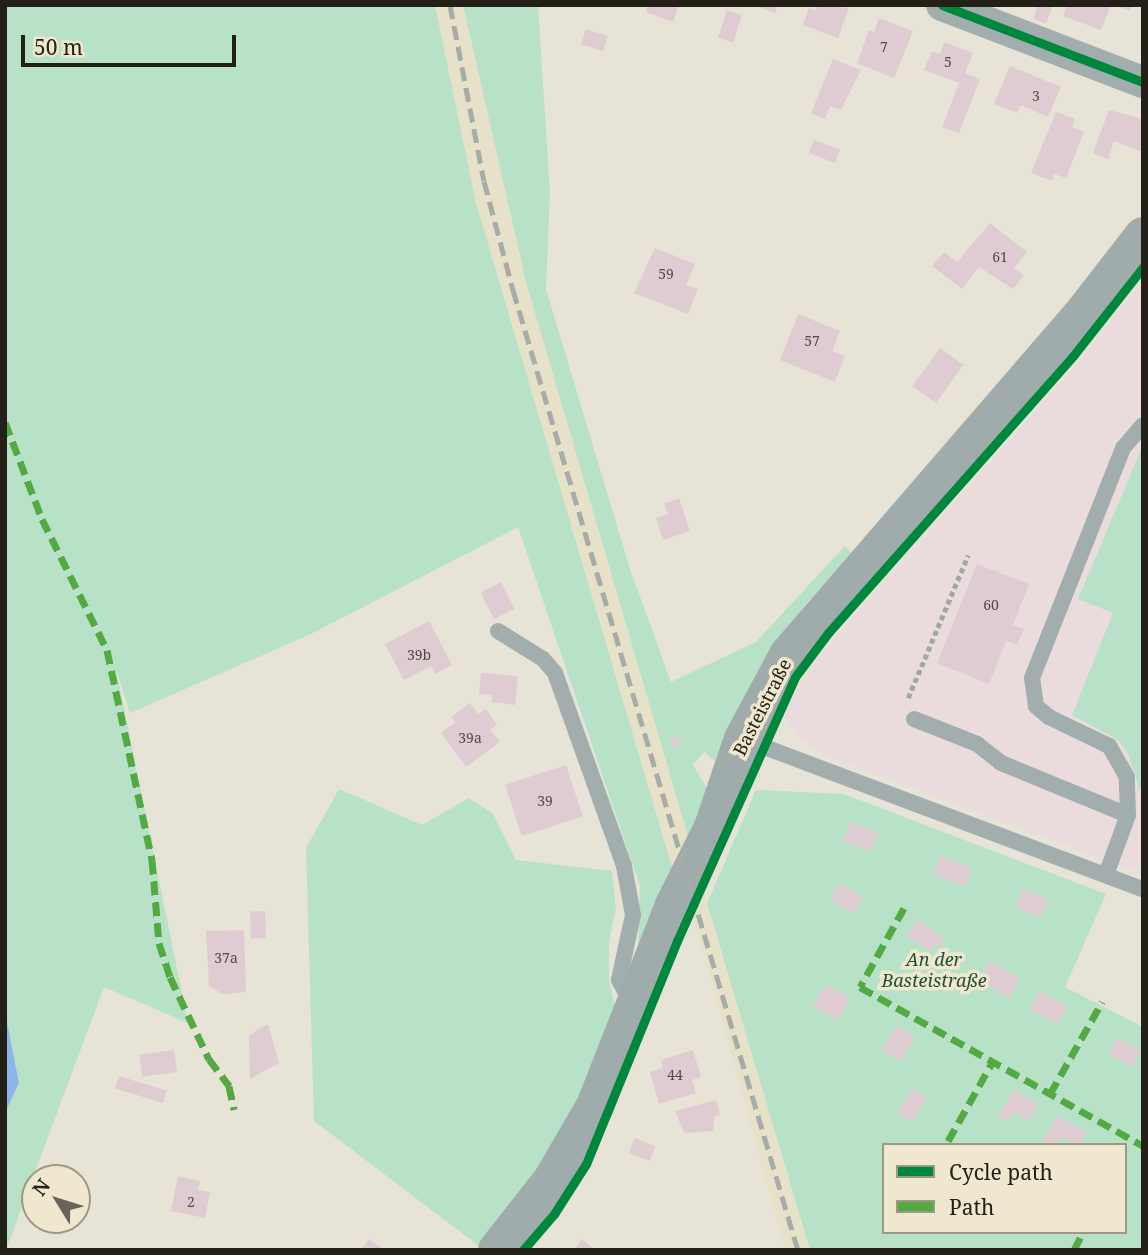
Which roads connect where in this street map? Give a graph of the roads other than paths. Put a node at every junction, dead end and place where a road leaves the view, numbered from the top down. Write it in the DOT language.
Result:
graph roads {
  1 [pos="942,5"];
  2 [pos="1143,82"];
  3 [pos="1143,236"];
  4 [pos="1143,425"];
  5 [pos="498,631"];
  6 [pos="914,719"];
  7 [pos="743,739"];
  8 [pos="1128,815"];
  9 [pos="1106,875"];
  10 [pos="1143,889"];
  11 [pos="632,1005"];
  12 [pos="498,1250"];
  1 -- 2 [label="street"];
  3 -- 7 [label="main road, Basteistraße"];
  4 -- 8 [label="lane"];
  5 -- 11 [label="lane"];
  6 -- 8 [label="lane"];
  7 -- 9 [label="lane"];
  7 -- 11 [label="main road, Basteistraße"];
  8 -- 9 [label="lane"];
  9 -- 10 [label="lane"];
  11 -- 12 [label="main road, Basteistraße"];
}
